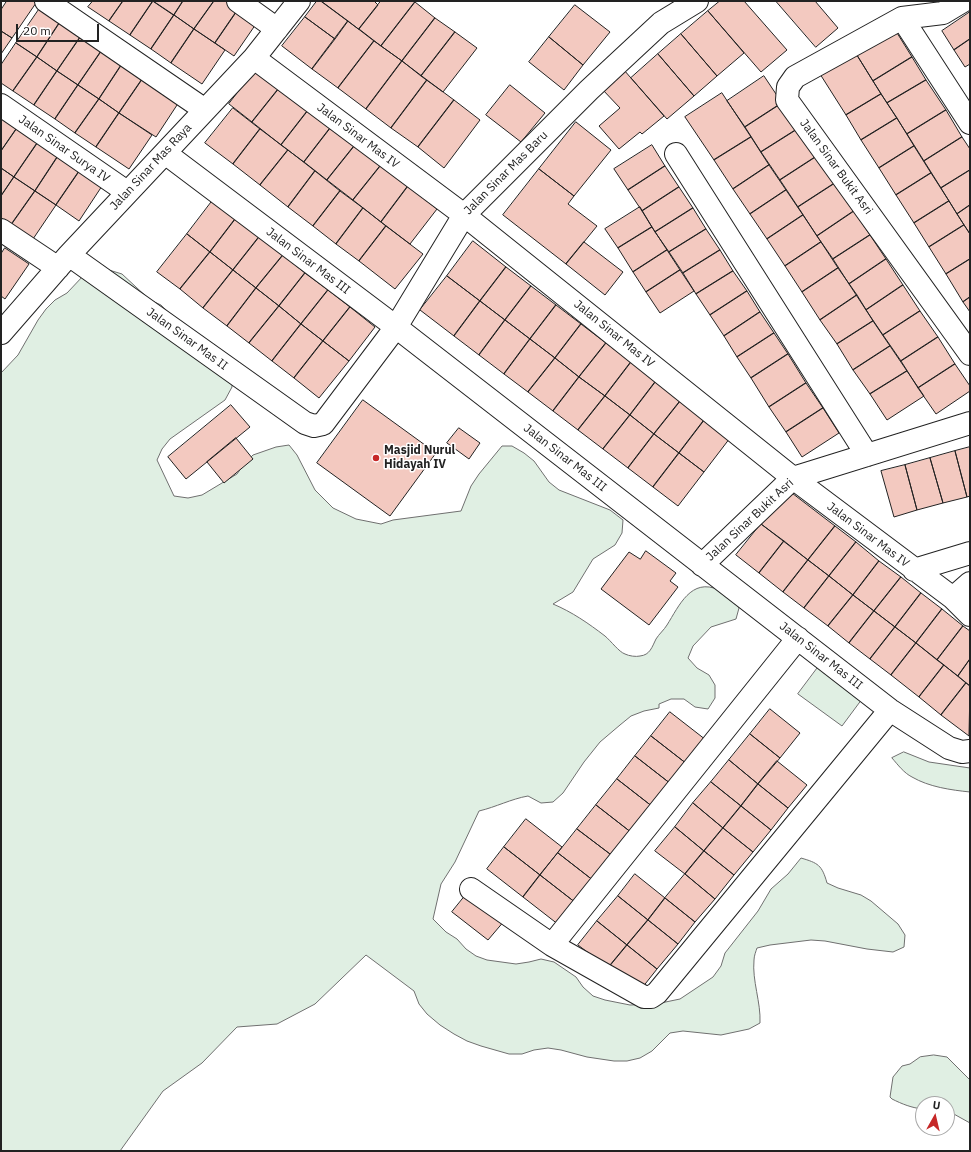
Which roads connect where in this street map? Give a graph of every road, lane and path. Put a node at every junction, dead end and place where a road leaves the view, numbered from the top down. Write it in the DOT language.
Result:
graph roads {
  1 [pos="46,1"];
  2 [pos="238,1"];
  3 [pos="299,1"];
  4 [pos="697,1"];
  5 [pos="963,1"];
  6 [pos="902,18"];
  7 [pos="277,29"];
  8 [pos="254,58"];
  9 [pos="1,105"];
  10 [pos="205,110"];
  11 [pos="970,123"];
  12 [pos="165,153"];
  13 [pos="676,154"];
  14 [pos="127,192"];
  15 [pos="464,215"];
  16 [pos="1,230"];
  17 [pos="64,261"];
  18 [pos="396,327"];
  19 [pos="1,333"];
  20 [pos="970,354"];
  21 [pos="305,423"];
  22 [pos="970,423"];
  23 [pos="867,455"];
  24 [pos="793,478"];
  25 [pos="970,553"];
  26 [pos="702,565"];
  27 [pos="914,570"];
  28 [pos="970,583"];
  29 [pos="953,598"];
  30 [pos="970,615"];
  31 [pos="798,638"];
  32 [pos="890,710"];
  33 [pos="970,751"];
  34 [pos="471,889"];
  35 [pos="552,945"];
  1 -- 10 [label="street"];
  2 -- 7 [label="street"];
  3 -- 7 [label="street, Jalan Sinar Mas Raya"];
  4 -- 15 [label="street, Jalan Sinar Mas Baru"];
  5 -- 6 [label="street, Jalan Sinar Bukit Asri"];
  6 -- 11 [label="street"];
  6 -- 20 [label="street, Jalan Sinar Bukit Asri"];
  7 -- 8 [label="street, Jalan Sinar Mas Raya"];
  8 -- 10 [label="street, Jalan Sinar Mas Raya"];
  8 -- 15 [label="street, Jalan Sinar Mas IV"];
  9 -- 14 [label="street, Jalan Sinar Surya IV"];
  10 -- 12 [label="street, Jalan Sinar Mas Raya"];
  12 -- 14 [label="street, Jalan Sinar Mas Raya"];
  12 -- 18 [label="street, Jalan Sinar Mas III"];
  13 -- 23 [label="street"];
  14 -- 17 [label="street, Jalan Sinar Mas Raya"];
  15 -- 18 [label="street, Jalan Sinar Mas Baru"];
  15 -- 24 [label="street, Jalan Sinar Mas IV"];
  16 -- 17 [label="street, Jalan Sinar Mas II"];
  17 -- 19 [label="street, Jalan Sinar Mas Raya"];
  17 -- 21 [label="street, Jalan Sinar Mas II"];
  18 -- 21 [label="street, Jalan Sinar Mas Baru"];
  18 -- 26 [label="street, Jalan Sinar Mas III"];
  22 -- 23 [label="street, Jalan Sinar Bukit Asri"];
  23 -- 24 [label="street, Jalan Sinar Bukit Asri"];
  24 -- 26 [label="street, Jalan Sinar Bukit Asri"];
  24 -- 27 [label="street, Jalan Sinar Mas IV"];
  25 -- 27 [label="street"];
  26 -- 31 [label="street, Jalan Sinar Mas III"];
  27 -- 29 [label="street, Jalan Sinar Mas IV"];
  28 -- 29 [label="street"];
  29 -- 30 [label="street, Jalan Sinar Mas IV"];
  31 -- 32 [label="street, Jalan Sinar Mas III"];
  31 -- 35 [label="street"];
  32 -- 33 [label="street, Jalan Sinar Mas III"];
  32 -- 35 [label="street"];
  34 -- 35 [label="street"];
}
